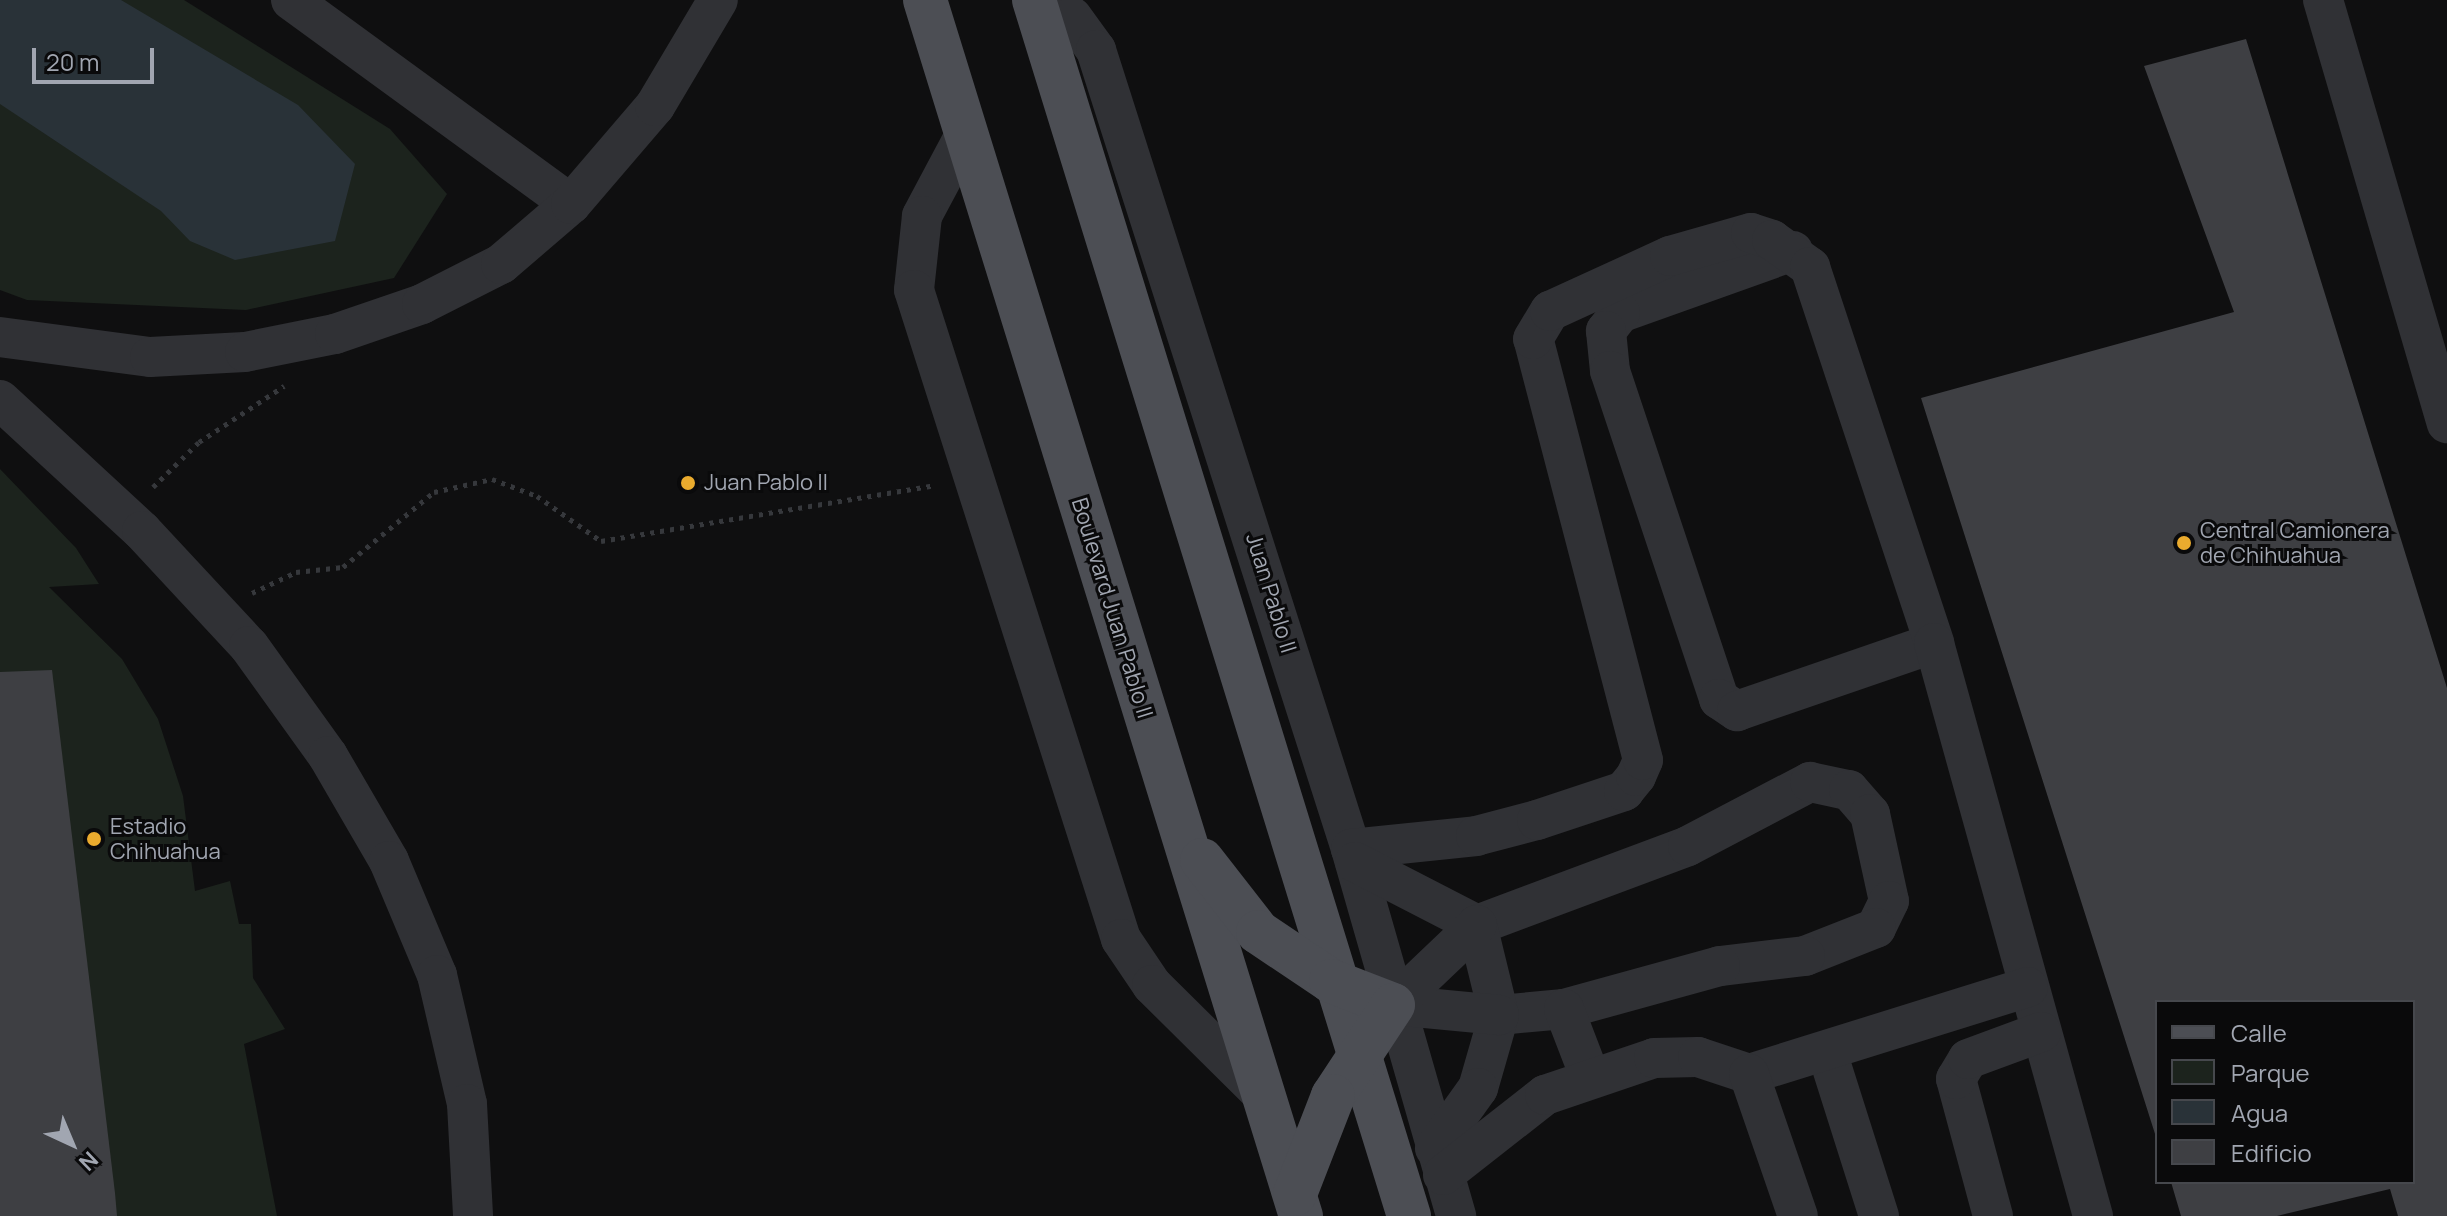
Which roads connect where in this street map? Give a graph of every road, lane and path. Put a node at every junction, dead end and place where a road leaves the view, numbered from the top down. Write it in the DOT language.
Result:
graph roads {
  1 [pos="291,0"];
  2 [pos="718,0"];
  3 [pos="925,0"];
  4 [pos="1036,0"];
  5 [pos="2323,0"];
  6 [pos="965,135"];
  7 [pos="571,204"];
  8 [pos="1793,251"];
  9 [pos="335,334"];
  10 [pos="0,337"];
  11 [pos="0,400"];
  12 [pos="2447,423"];
  13 [pos="975,480"];
  14 [pos="126,517"];
  15 [pos="1252,533"];
  16 [pos="1202,553"];
  17 [pos="216,611"];
  18 [pos="1934,643"];
  19 [pos="1177,822"];
  20 [pos="1353,856"];
  21 [pos="1477,925"];
  22 [pos="1331,981"];
  23 [pos="2028,987"];
  24 [pos="1393,1005"];
  25 [pos="1564,1009"];
  26 [pos="1499,1015"];
  27 [pos="2041,1032"];
  28 [pos="1357,1052"];
  29 [pos="1827,1052"];
  30 [pos="1589,1074"];
  31 [pos="1749,1074"];
  32 [pos="1260,1092"];
  33 [pos="1439,1161"];
  34 [pos="1298,1205"];
  35 [pos="473,1216"];
  36 [pos="1409,1216"];
  37 [pos="1456,1216"];
  38 [pos="1798,1216"];
  39 [pos="1879,1216"];
  40 [pos="1993,1216"];
  41 [pos="2093,1216"];
  1 -- 7 [label="lane"];
  2 -- 7 [label="lane"];
  3 -- 6 [label="main road, Boulevard Juan Pablo II"];
  4 -- 15 [label="lane, Juan Pablo II"];
  4 -- 16 [label="main road"];
  5 -- 12 [label="lane"];
  6 -- 13 [label="lane"];
  6 -- 19 [label="main road, Boulevard Juan Pablo II"];
  7 -- 9 [label="lane"];
  8 -- 18 [label="lane"];
  8 -- 18 [label="lane"];
  8 -- 20 [label="lane"];
  9 -- 10 [label="lane"];
  9 -- 14 [label="path"];
  11 -- 14 [label="lane"];
  13 -- 17 [label="path"];
  13 -- 32 [label="lane"];
  14 -- 17 [label="lane"];
  15 -- 16 [label="lane"];
  15 -- 20 [label="lane, Juan Pablo II"];
  16 -- 22 [label="main road"];
  17 -- 35 [label="lane"];
  18 -- 23 [label="lane"];
  19 -- 22 [label="main road"];
  19 -- 32 [label="main road, Boulevard Juan Pablo II"];
  20 -- 21 [label="lane"];
  20 -- 24 [label="lane, Juan Pablo II"];
  21 -- 24 [label="lane"];
  21 -- 25 [label="lane"];
  21 -- 26 [label="lane"];
  22 -- 24 [label="main road"];
  22 -- 28 [label="main road"];
  23 -- 27 [label="lane"];
  23 -- 29 [label="lane"];
  24 -- 26 [label="lane"];
  24 -- 28 [label="main road"];
  24 -- 33 [label="lane, Juan Pablo II"];
  25 -- 26 [label="lane"];
  25 -- 30 [label="lane"];
  26 -- 33 [label="lane"];
  27 -- 40 [label="lane"];
  27 -- 41 [label="lane"];
  28 -- 34 [label="main road"];
  28 -- 36 [label="main road"];
  29 -- 31 [label="lane"];
  29 -- 39 [label="lane"];
  30 -- 31 [label="lane"];
  30 -- 33 [label="lane"];
  31 -- 38 [label="lane"];
  32 -- 34 [label="main road, Boulevard Juan Pablo II"];
  33 -- 37 [label="lane, Juan Pablo II"];
}
